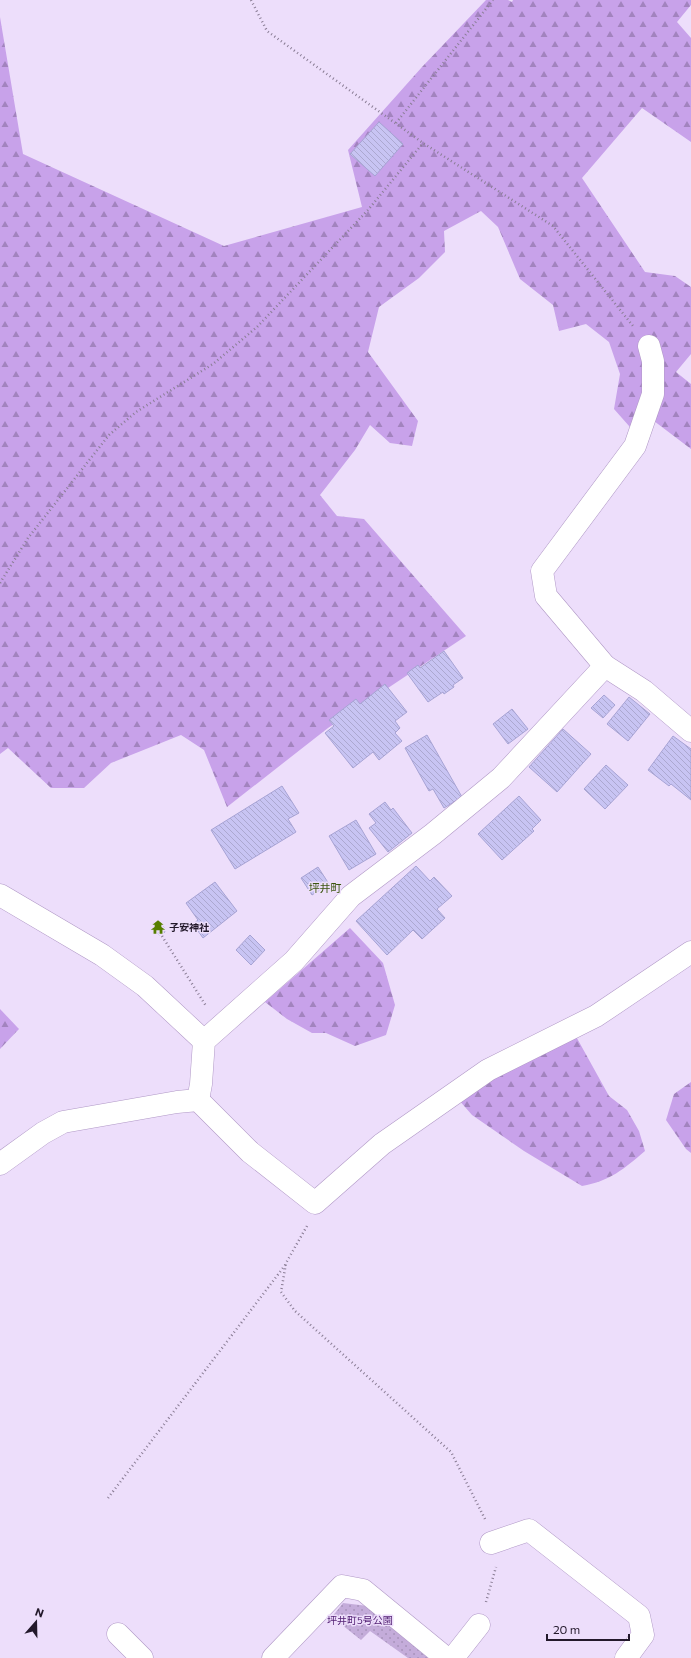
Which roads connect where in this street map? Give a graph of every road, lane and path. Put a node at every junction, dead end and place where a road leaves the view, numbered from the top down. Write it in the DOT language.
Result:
graph roads {
  1 [pos="251,0"];
  2 [pos="493,0"];
  3 [pos="396,123"];
  4 [pos="423,143"];
  5 [pos="649,346"];
  6 [pos="0,583"];
  7 [pos="605,666"];
  8 [pos="691,731"];
  9 [pos="0,895"];
  10 [pos="162,936"];
  11 [pos="691,952"];
  12 [pos="212,1034"];
  13 [pos="198,1100"];
  14 [pos="0,1164"];
  15 [pos="315,1204"];
  16 [pos="286,1263"];
  17 [pos="108,1498"];
  18 [pos="491,1543"];
  19 [pos="479,1625"];
  20 [pos="118,1634"];
  21 [pos="142,1658"];
  22 [pos="272,1658"];
  23 [pos="446,1658"];
  24 [pos="454,1658"];
  25 [pos="626,1658"];
  1 -- 3 [label="path"];
  2 -- 3 [label="path"];
  3 -- 4 [label="path"];
  4 -- 5 [label="path"];
  4 -- 6 [label="path"];
  5 -- 7 [label="street"];
  7 -- 8 [label="street"];
  7 -- 12 [label="street"];
  9 -- 12 [label="street"];
  10 -- 12 [label="path"];
  11 -- 15 [label="street"];
  12 -- 13 [label="street"];
  13 -- 14 [label="street"];
  13 -- 15 [label="street"];
  15 -- 16 [label="path"];
  16 -- 17 [label="path"];
  16 -- 18 [label="path"];
  18 -- 19 [label="path"];
  18 -- 25 [label="street"];
  19 -- 24 [label="street"];
  20 -- 21 [label="street"];
  22 -- 23 [label="street"];
}
